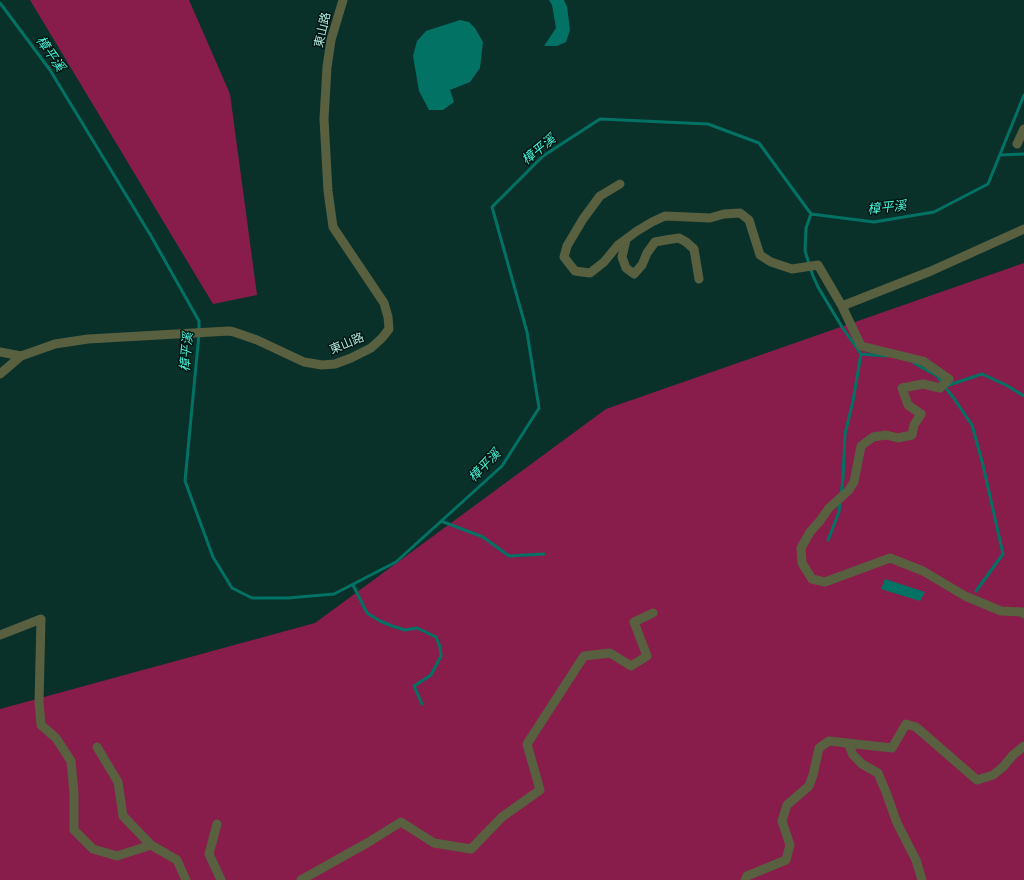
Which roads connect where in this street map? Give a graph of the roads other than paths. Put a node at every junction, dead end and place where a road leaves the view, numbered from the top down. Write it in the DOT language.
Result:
graph roads {
  1 [pos="342,0"];
  2 [pos="1024,129"];
  3 [pos="1017,144"];
  4 [pos="620,184"];
  5 [pos="1024,229"];
  6 [pos="626,240"];
  7 [pos="699,279"];
  8 [pos="842,306"];
  9 [pos="0,352"];
  10 [pos="21,356"];
  11 [pos="0,374"];
  12 [pos="653,613"];
  13 [pos="1024,614"];
  14 [pos="0,635"];
  15 [pos="848,743"];
  16 [pos="1024,746"];
  17 [pos="97,747"];
  18 [pos="216,824"];
  19 [pos="151,845"];
  20 [pos="186,880"];
  21 [pos="221,880"];
  22 [pos="301,880"];
  23 [pos="745,880"];
  24 [pos="922,880"];
  1 -- 10 [label="street, 東山路"];
  2 -- 3 [label="street"];
  4 -- 6 [label="street"];
  5 -- 8 [label="street"];
  6 -- 7 [label="street"];
  6 -- 8 [label="street"];
  8 -- 13 [label="street"];
  9 -- 10 [label="street"];
  10 -- 11 [label="street, 東山路"];
  12 -- 22 [label="street"];
  14 -- 19 [label="street"];
  15 -- 16 [label="street"];
  15 -- 23 [label="street"];
  15 -- 24 [label="street"];
  17 -- 19 [label="street"];
  18 -- 21 [label="street"];
  19 -- 20 [label="street"];
}
